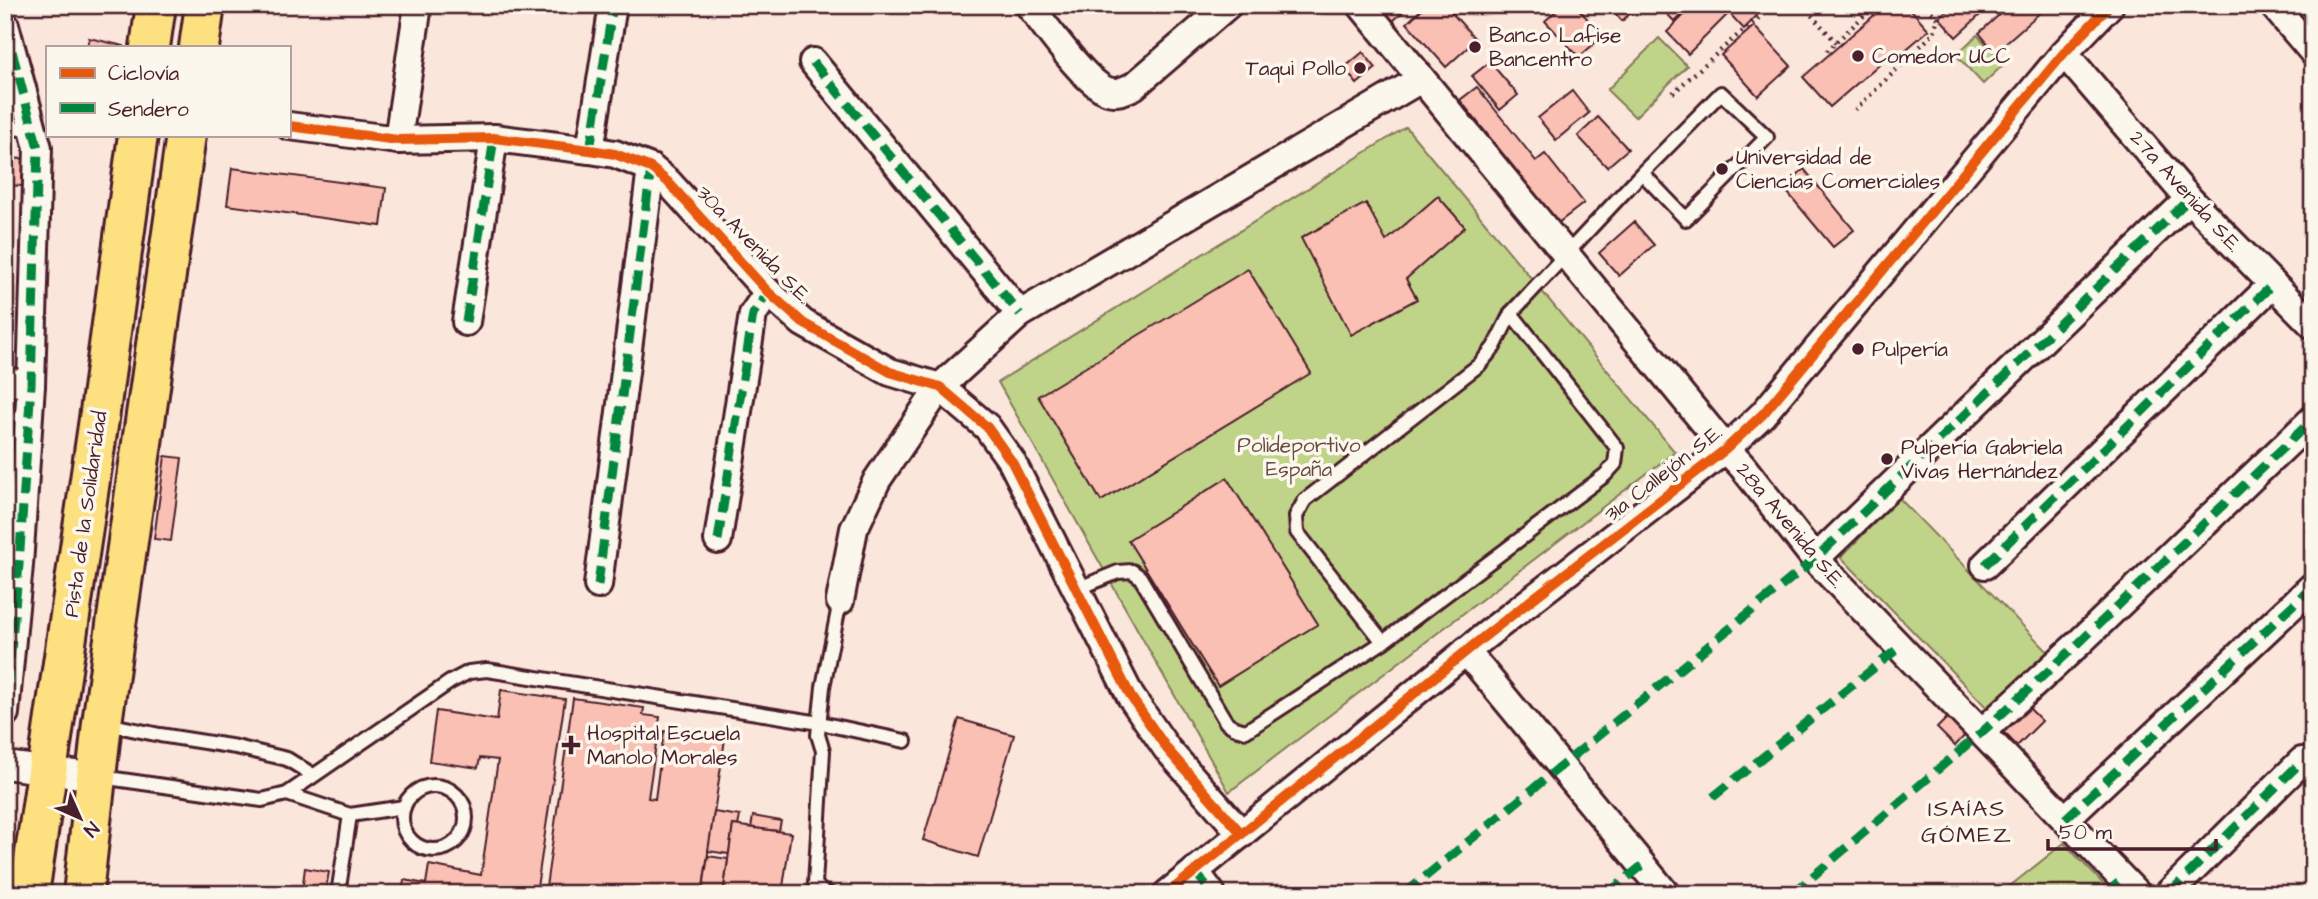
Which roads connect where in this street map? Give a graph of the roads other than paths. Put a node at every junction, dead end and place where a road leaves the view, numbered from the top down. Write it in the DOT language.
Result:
graph roads {
  1 [pos="156,5"];
  2 [pos="205,5"];
  3 [pos="418,5"];
  4 [pos="612,5"];
  5 [pos="1029,5"];
  6 [pos="1228,5"];
  7 [pos="1362,5"];
  8 [pos="2110,5"];
  9 [pos="2273,5"];
  10 [pos="5,25"];
  11 [pos="150,46"];
  12 [pos="199,46"];
  13 [pos="2313,52"];
  14 [pos="2064,54"];
  15 [pos="813,62"];
  16 [pos="1421,79"];
  17 [pos="290,126"];
  18 [pos="33,127"];
  19 [pos="5,130"];
  20 [pos="138,136"];
  21 [pos="186,136"];
  22 [pos="494,138"];
  23 [pos="398,140"];
  24 [pos="590,150"];
  25 [pos="651,168"];
  26 [pos="1642,173"];
  27 [pos="2189,199"];
  28 [pos="1566,255"];
  29 [pos="2273,284"];
  30 [pos="768,292"];
  31 [pos="1511,313"];
  32 [pos="1020,314"];
  33 [pos="466,322"];
  34 [pos="2313,325"];
  35 [pos="18,383"];
  36 [pos="940,387"];
  37 [pos="2313,419"];
  38 [pos="1726,449"];
  39 [pos="718,540"];
  40 [pos="1815,559"];
  41 [pos="12,564"];
  42 [pos="1985,565"];
  43 [pos="598,585"];
  44 [pos="2313,586"];
  45 [pos="1077,589"];
  46 [pos="840,601"];
  47 [pos="1383,642"];
  48 [pos="1466,651"];
  49 [pos="5,713"];
  50 [pos="102,723"];
  51 [pos="820,723"];
  52 [pos="1982,732"];
  53 [pos="905,741"];
  54 [pos="2302,761"];
  55 [pos="5,765"];
  56 [pos="47,771"];
  57 [pos="313,775"];
  58 [pos="97,776"];
  59 [pos="287,793"];
  60 [pos="404,807"];
  61 [pos="350,815"];
  62 [pos="2065,819"];
  63 [pos="1242,834"];
  64 [pos="1195,871"];
  65 [pos="29,894"];
  66 [pos="83,894"];
  67 [pos="338,894"];
  68 [pos="829,894"];
  69 [pos="1167,894"];
  70 [pos="1212,894"];
  71 [pos="1666,894"];
  72 [pos="2137,894"];
  73 [pos="2168,894"];
  1 -- 11 [label="main road"];
  2 -- 12 [label="main road"];
  3 -- 23 [label="street"];
  4 -- 24 [label="street"];
  5 -- 6 [label="street"];
  7 -- 16 [label="street, 28a Avenida S.E."];
  8 -- 14 [label="street, 31a Callejón S.E."];
  9 -- 13 [label="street"];
  10 -- 18 [label="street"];
  14 -- 27 [label="street, 27a Avenida S.E."];
  14 -- 38 [label="street, 31a Callejón S.E."];
  15 -- 32 [label="street"];
  16 -- 28 [label="street, 28a Avenida S.E."];
  16 -- 32 [label="street"];
  17 -- 23 [label="street, 30a Avenida S.E."];
  18 -- 19 [label="lane"];
  18 -- 35 [label="street"];
  20 -- 56 [label="main road, Pista de la Solidaridad"];
  21 -- 50 [label="main road"];
  22 -- 23 [label="street, 30a Avenida S.E."];
  22 -- 24 [label="street, 30a Avenida S.E."];
  22 -- 33 [label="street"];
  24 -- 25 [label="street, 30a Avenida S.E."];
  25 -- 30 [label="street, 30a Avenida S.E."];
  25 -- 43 [label="street"];
  26 -- 26 [label="lane"];
  26 -- 28 [label="lane"];
  27 -- 29 [label="street, 27a Avenida S.E."];
  27 -- 40 [label="street"];
  28 -- 31 [label="lane"];
  28 -- 38 [label="street, 28a Avenida S.E."];
  29 -- 34 [label="street, 27a Avenida S.E."];
  29 -- 42 [label="street"];
  30 -- 36 [label="street, 30a Avenida S.E."];
  30 -- 39 [label="street"];
  31 -- 47 [label="lane"];
  31 -- 47 [label="lane"];
  32 -- 36 [label="street"];
  35 -- 41 [label="street"];
  36 -- 45 [label="street, 30a Avenida S.E."];
  36 -- 46 [label="street"];
  37 -- 52 [label="street"];
  38 -- 40 [label="street, 28a Avenida S.E."];
  38 -- 48 [label="street, 31a Callejón S.E."];
  40 -- 52 [label="street, 28a Avenida S.E."];
  41 -- 49 [label="street"];
  44 -- 62 [label="street"];
  45 -- 47 [label="lane"];
  45 -- 63 [label="street, 30a Avenida S.E."];
  46 -- 51 [label="lane"];
  48 -- 63 [label="street, 31a Callejón S.E."];
  48 -- 71 [label="street"];
  50 -- 57 [label="lane"];
  50 -- 58 [label="main road"];
  51 -- 53 [label="lane"];
  51 -- 57 [label="lane"];
  51 -- 68 [label="lane"];
  52 -- 62 [label="street, 28a Avenida S.E."];
  54 -- 73 [label="street"];
  55 -- 56 [label="street"];
  56 -- 58 [label="street"];
  56 -- 65 [label="main road, Pista de la Solidaridad"];
  57 -- 59 [label="lane"];
  58 -- 59 [label="lane"];
  58 -- 66 [label="main road"];
  59 -- 61 [label="lane"];
  60 -- 60 [label="lane"];
  60 -- 61 [label="lane"];
  61 -- 67 [label="lane"];
  62 -- 72 [label="street, 28a Avenida S.E."];
  63 -- 64 [label="street, 31a Callejón S.E."];
  64 -- 69 [label="street, 31a Callejón S.E."];
  64 -- 70 [label="street"];
}
